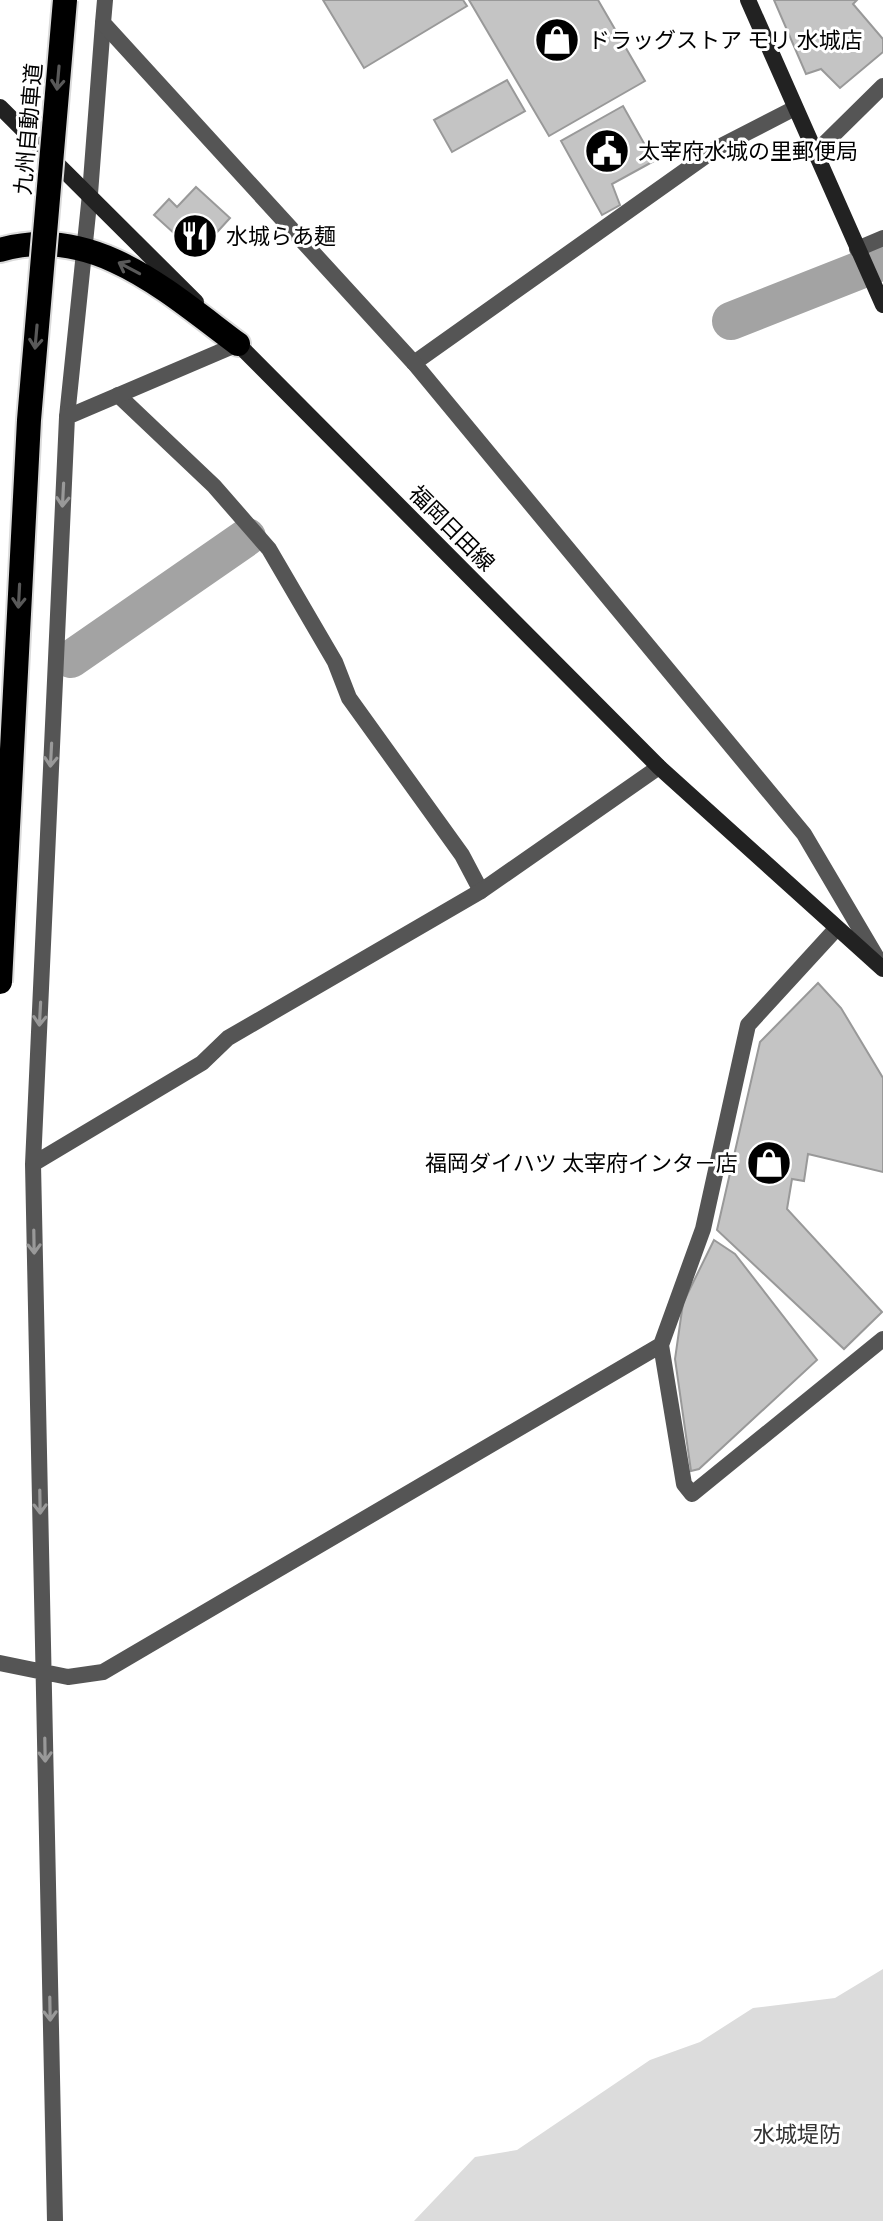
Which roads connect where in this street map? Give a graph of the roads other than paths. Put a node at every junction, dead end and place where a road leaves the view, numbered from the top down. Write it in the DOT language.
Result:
graph roads {
  1 [pos="65,0"];
  2 [pos="105,0"];
  3 [pos="748,0"];
  4 [pos="103,23"];
  5 [pos="883,86"];
  6 [pos="0,107"];
  7 [pos="795,108"];
  8 [pos="815,153"];
  9 [pos="90,194"];
  10 [pos="883,238"];
  11 [pos="84,248"];
  12 [pos="0,250"];
  13 [pos="860,253"];
  14 [pos="883,304"];
  15 [pos="238,344"];
  16 [pos="414,363"];
  17 [pos="118,395"];
  18 [pos="67,417"];
  19 [pos="659,767"];
  20 [pos="481,891"];
  21 [pos="836,929"];
  22 [pos="883,969"];
  23 [pos="0,982"];
  24 [pos="33,1164"];
  25 [pos="883,1339"];
  26 [pos="661,1345"];
  27 [pos="0,1663"];
  28 [pos="43,1672"];
  29 [pos="55,2221"];
  1 -- 23 [label="highway, 九州自動車道, one-way, bridge"];
  2 -- 4 [label="street"];
  3 -- 7 [label="main road"];
  4 -- 9 [label="street"];
  4 -- 16 [label="street"];
  5 -- 8 [label="street"];
  6 -- 9 [label="main road, 福岡日田線"];
  7 -- 8 [label="main road"];
  7 -- 16 [label="street"];
  8 -- 13 [label="main road"];
  9 -- 11 [label="street"];
  9 -- 15 [label="main road, 福岡日田線"];
  10 -- 13 [label="street"];
  11 -- 12 [label="highway"];
  15 -- 11 [label="highway, one-way"];
  11 -- 18 [label="street"];
  13 -- 14 [label="main road"];
  15 -- 17 [label="street"];
  15 -- 19 [label="main road, 福岡日田線"];
  16 -- 22 [label="street"];
  17 -- 18 [label="street"];
  17 -- 20 [label="street"];
  18 -- 24 [label="street, one-way"];
  19 -- 20 [label="street"];
  19 -- 21 [label="main road, 福岡日田線"];
  20 -- 24 [label="street"];
  21 -- 22 [label="main road, 福岡日田線"];
  21 -- 26 [label="street"];
  24 -- 28 [label="street, one-way"];
  25 -- 26 [label="street"];
  26 -- 28 [label="street"];
  27 -- 28 [label="street"];
  28 -- 29 [label="street, one-way"];
}
